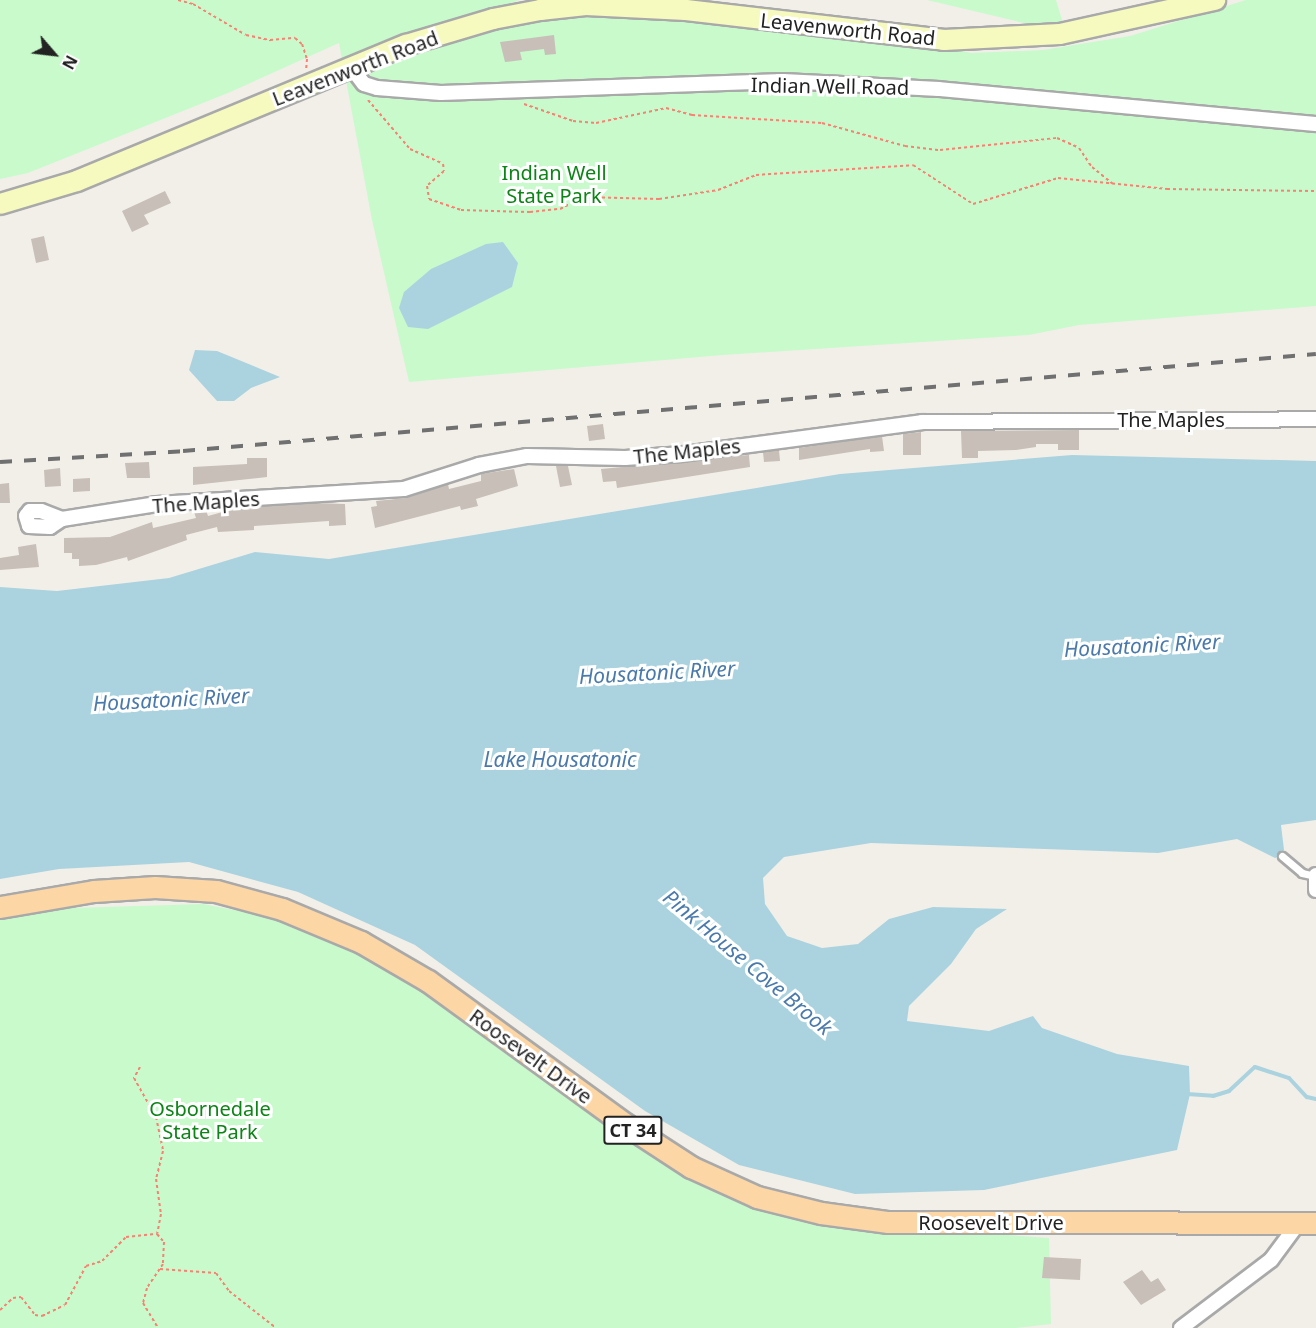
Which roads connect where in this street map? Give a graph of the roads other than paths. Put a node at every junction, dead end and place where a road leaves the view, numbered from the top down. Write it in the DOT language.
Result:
graph roads {
  1 [pos="1215,0"];
  2 [pos="353,72"];
  3 [pos="1316,124"];
  4 [pos="0,204"];
  5 [pos="1316,419"];
  6 [pos="62,519"];
  7 [pos="1282,856"];
  8 [pos="1316,881"];
  9 [pos="0,907"];
  10 [pos="1306,1224"];
  11 [pos="1182,1328"];
  1 -- 2 [label="main road, Leavenworth Road"];
  2 -- 3 [label="street, Indian Well Road"];
  2 -- 4 [label="main road, Leavenworth Road"];
  5 -- 6 [label="street, The Maples"];
  7 -- 8 [label="lane"];
  9 -- 10 [label="main road, Roosevelt Drive / CT 34"];
  10 -- 11 [label="street"];
}
